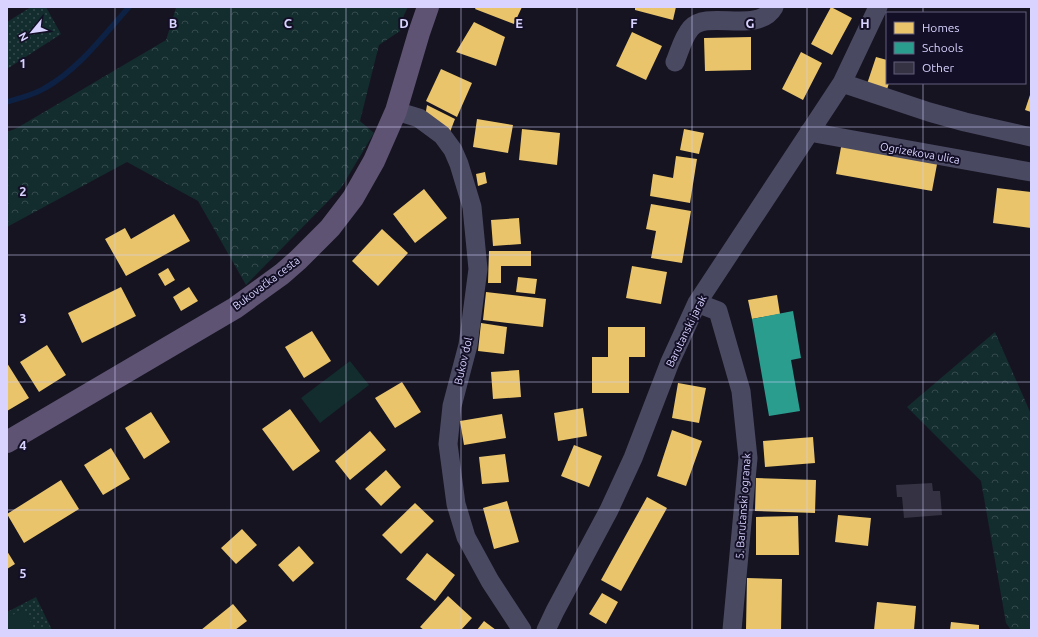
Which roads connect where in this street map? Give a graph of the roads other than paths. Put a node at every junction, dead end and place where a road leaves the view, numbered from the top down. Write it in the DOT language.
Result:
graph roads {
  1 [pos="428,7"];
  2 [pos="774,7"];
  3 [pos="878,7"];
  4 [pos="675,62"];
  5 [pos="842,83"];
  6 [pos="396,111"];
  7 [pos="809,132"];
  8 [pos="1031,136"];
  9 [pos="1031,172"];
  10 [pos="697,304"];
  11 [pos="7,442"];
  12 [pos="522,630"];
  13 [pos="546,630"];
  14 [pos="732,630"];
  1 -- 6 [label="main road, Bukovačka cesta"];
  2 -- 4 [label="street"];
  3 -- 5 [label="street, Barutanski jarak"];
  5 -- 7 [label="street, Barutanski jarak"];
  5 -- 8 [label="street"];
  6 -- 11 [label="main road, Bukovačka cesta"];
  6 -- 12 [label="street, Bukov dol"];
  7 -- 9 [label="street, Ogrizekova ulica"];
  7 -- 10 [label="street, Barutanski jarak"];
  10 -- 13 [label="street, Barutanski jarak"];
  10 -- 14 [label="street, 5. Barutanski ogranak"];
}
